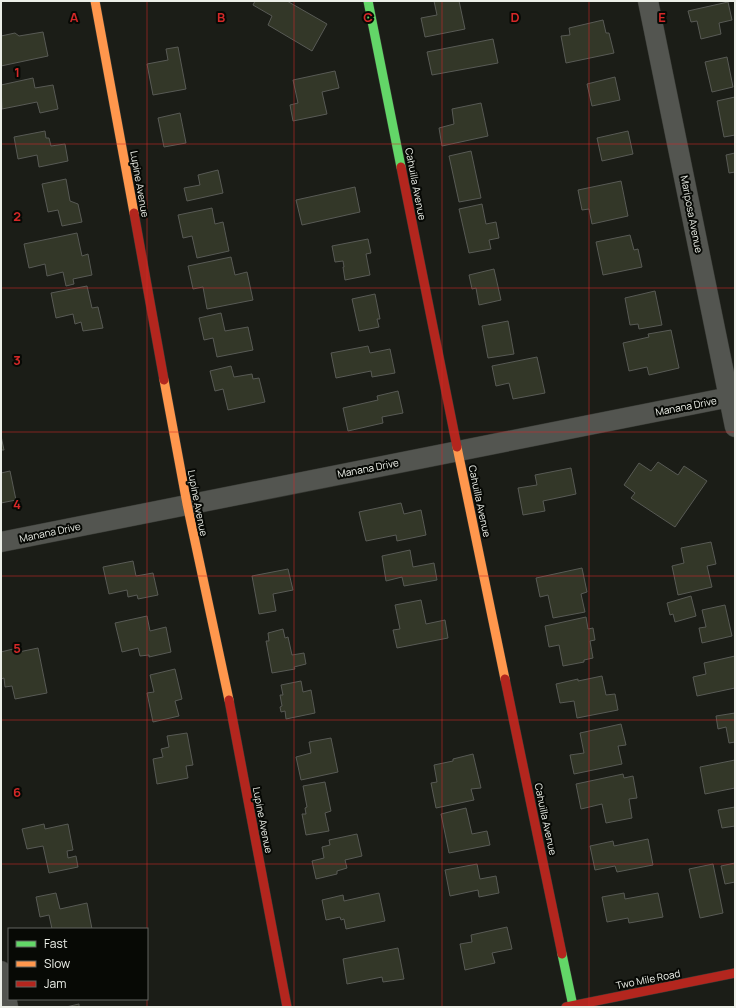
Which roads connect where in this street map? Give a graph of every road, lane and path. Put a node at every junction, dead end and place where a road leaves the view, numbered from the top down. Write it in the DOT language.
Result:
graph roads {
  1 [pos="95,1"];
  2 [pos="368,1"];
  3 [pos="648,1"];
  4 [pos="732,397"];
  5 [pos="735,427"];
  6 [pos="458,450"];
  7 [pos="187,504"];
  8 [pos="1,542"];
  9 [pos="1,971"];
  10 [pos="735,973"];
  11 [pos="570,1006"];
  12 [pos="8,1007"];
  13 [pos="287,1007"];
  1 -- 7 [label="street, Lupine Avenue"];
  2 -- 6 [label="street, Cahuilla Avenue"];
  3 -- 4 [label="street, Mariposa Avenue"];
  4 -- 5 [label="street, Mariposa Avenue"];
  4 -- 6 [label="street, Manana Drive"];
  6 -- 7 [label="street, Manana Drive"];
  6 -- 11 [label="street, Cahuilla Avenue"];
  7 -- 8 [label="street, Manana Drive"];
  7 -- 13 [label="street, Lupine Avenue"];
  9 -- 12 [label="street"];
  10 -- 11 [label="street, Two Mile Road"];
}
